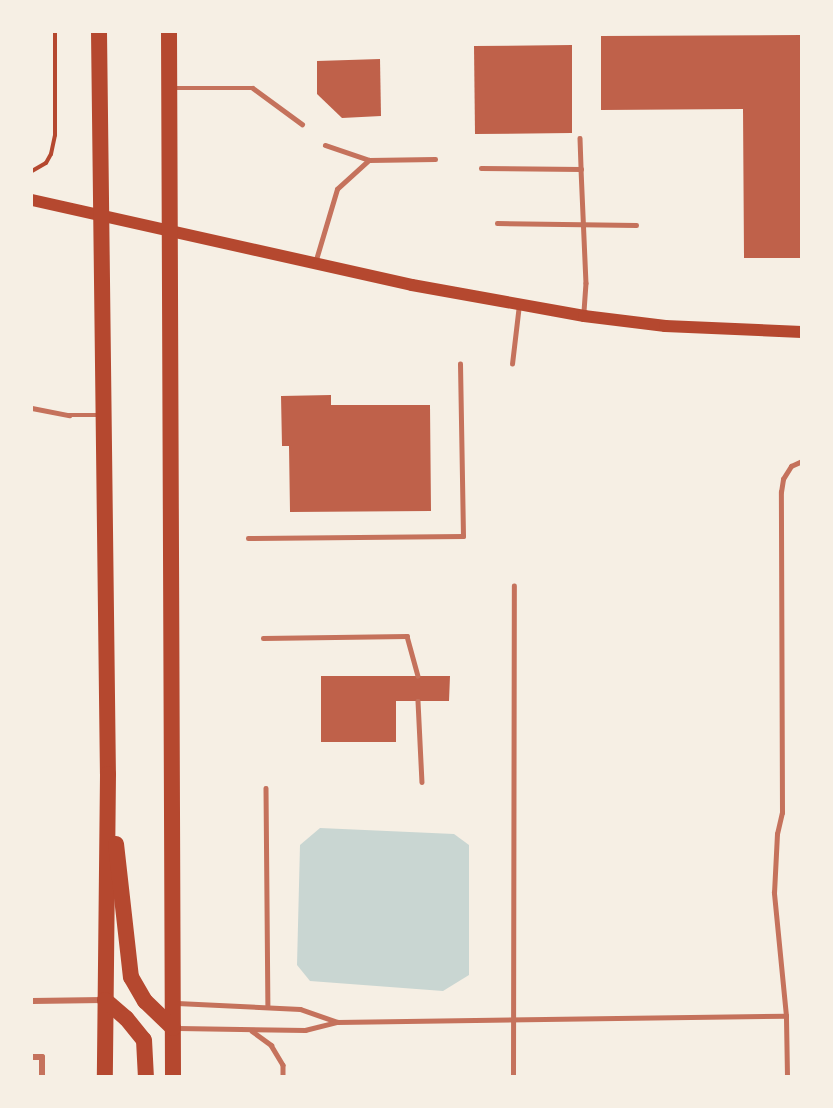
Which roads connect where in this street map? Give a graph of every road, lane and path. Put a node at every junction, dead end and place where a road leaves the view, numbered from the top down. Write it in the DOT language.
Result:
graph roads {
  1 [pos="55,32"];
  2 [pos="99,32"];
  3 [pos="169,32"];
  4 [pos="169,88"];
  5 [pos="302,124"];
  6 [pos="580,138"];
  7 [pos="326,145"];
  8 [pos="435,159"];
  9 [pos="369,160"];
  10 [pos="481,168"];
  11 [pos="581,169"];
  12 [pos="32,171"];
  13 [pos="32,200"];
  14 [pos="100,215"];
  15 [pos="497,223"];
  16 [pos="583,224"];
  17 [pos="636,225"];
  18 [pos="170,231"];
  19 [pos="315,263"];
  20 [pos="519,304"];
  21 [pos="584,316"];
  22 [pos="801,332"];
  23 [pos="460,364"];
  24 [pos="512,364"];
  25 [pos="32,408"];
  26 [pos="102,415"];
  27 [pos="801,460"];
  28 [pos="248,538"];
  29 [pos="514,586"];
  30 [pos="263,638"];
  31 [pos="418,676"];
  32 [pos="418,701"];
  33 [pos="108,774"];
  34 [pos="422,782"];
  35 [pos="266,788"];
  36 [pos="105,1000"];
  37 [pos="32,1001"];
  38 [pos="173,1003"];
  39 [pos="268,1007"];
  40 [pos="786,1016"];
  41 [pos="513,1021"];
  42 [pos="337,1022"];
  43 [pos="174,1028"];
  44 [pos="252,1031"];
  45 [pos="32,1057"];
  46 [pos="42,1077"];
  47 [pos="105,1077"];
  48 [pos="146,1077"];
  49 [pos="173,1077"];
  50 [pos="283,1077"];
  51 [pos="513,1077"];
  52 [pos="787,1077"];
  1 -- 12 [label="path"];
  2 -- 14 [label="highway"];
  3 -- 4 [label="highway"];
  4 -- 5 [label="lane"];
  4 -- 18 [label="highway"];
  6 -- 11 [label="lane"];
  7 -- 9 [label="lane"];
  8 -- 9 [label="lane"];
  9 -- 19 [label="lane"];
  10 -- 11 [label="lane"];
  11 -- 16 [label="lane"];
  13 -- 14 [label="main road"];
  14 -- 18 [label="main road"];
  14 -- 26 [label="highway"];
  15 -- 16 [label="lane"];
  16 -- 17 [label="lane"];
  16 -- 21 [label="lane"];
  18 -- 19 [label="main road"];
  18 -- 38 [label="highway"];
  19 -- 20 [label="main road"];
  20 -- 21 [label="main road"];
  20 -- 24 [label="lane"];
  21 -- 22 [label="main road"];
  23 -- 28 [label="lane"];
  25 -- 26 [label="lane"];
  26 -- 33 [label="highway"];
  27 -- 40 [label="lane"];
  29 -- 41 [label="lane"];
  30 -- 31 [label="lane"];
  32 -- 34 [label="lane"];
  33 -- 36 [label="highway"];
  33 -- 43 [label="highway"];
  35 -- 39 [label="lane"];
  36 -- 37 [label="street"];
  36 -- 47 [label="highway"];
  36 -- 48 [label="highway"];
  38 -- 39 [label="lane"];
  38 -- 43 [label="highway"];
  39 -- 42 [label="lane"];
  40 -- 41 [label="lane"];
  40 -- 52 [label="lane"];
  41 -- 42 [label="lane"];
  41 -- 51 [label="lane"];
  42 -- 44 [label="lane"];
  43 -- 44 [label="lane"];
  43 -- 49 [label="highway"];
  44 -- 50 [label="lane"];
  45 -- 46 [label="street"];
}
